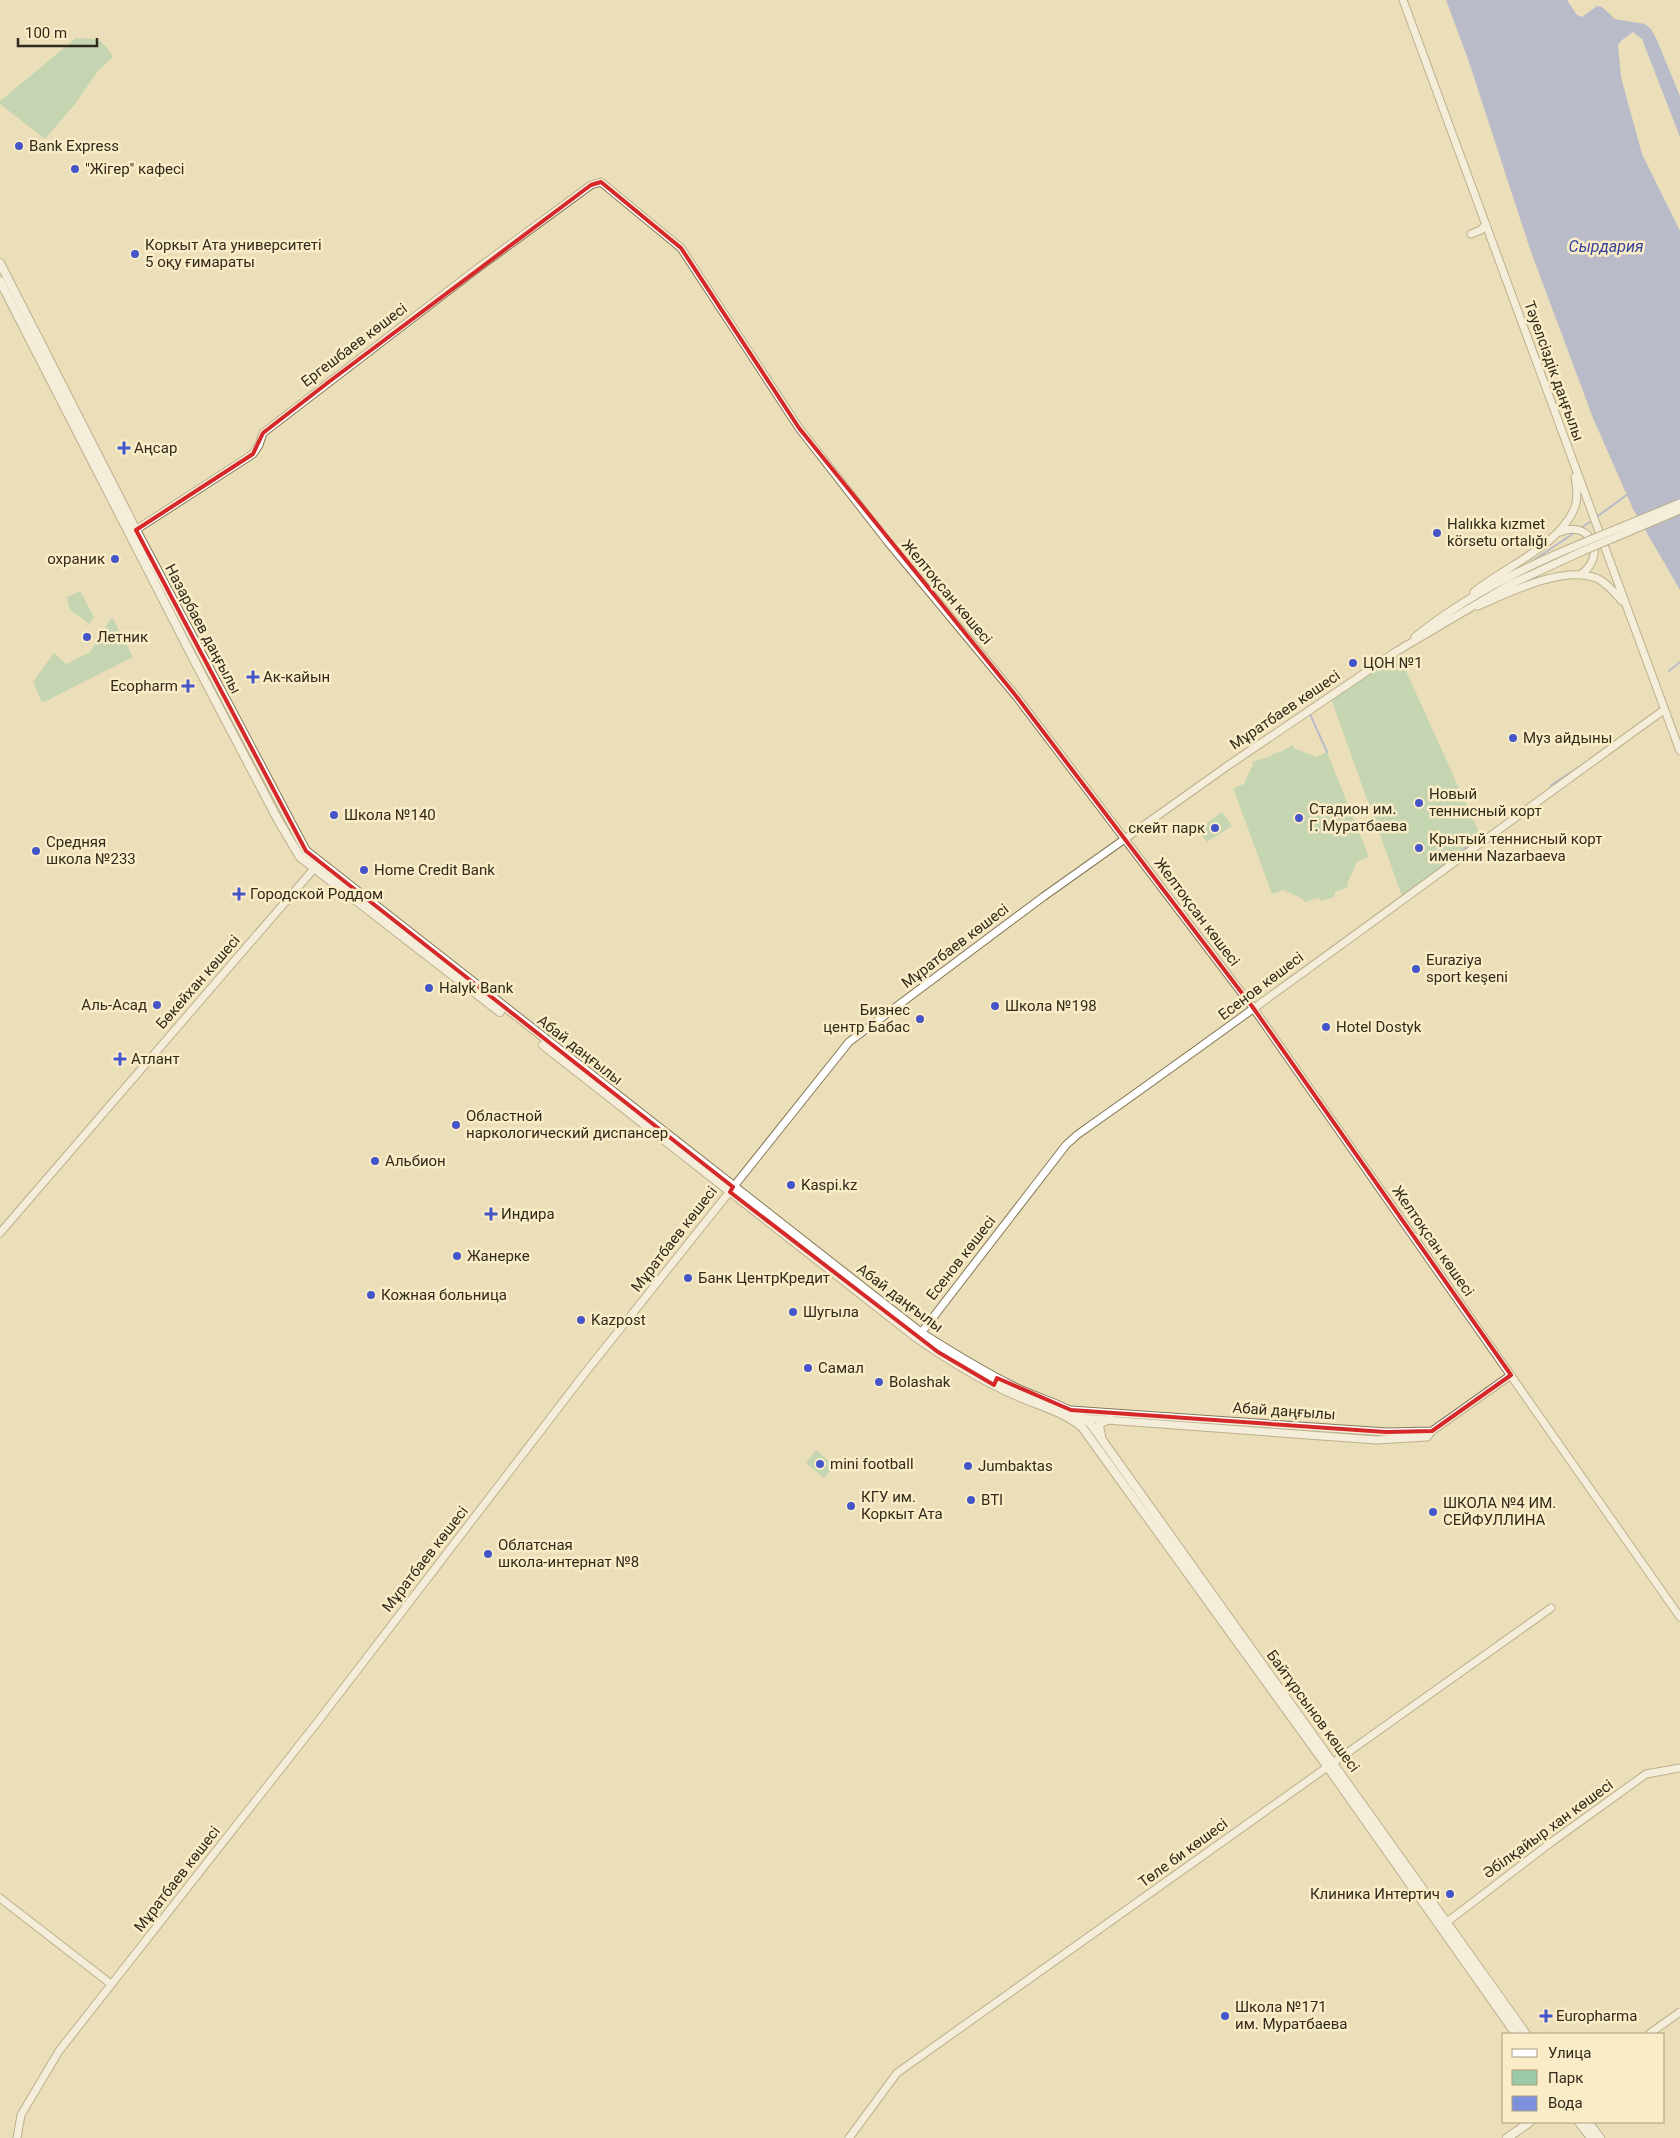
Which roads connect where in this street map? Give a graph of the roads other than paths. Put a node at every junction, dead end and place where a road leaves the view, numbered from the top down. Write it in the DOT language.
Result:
graph roads {
  1 [pos="1403,0"];
  2 [pos="601,182"];
  3 [pos="1486,224"];
  4 [pos="1471,234"];
  5 [pos="0,262"];
  6 [pos="0,281"];
  7 [pos="1572,459"];
  8 [pos="1680,503"];
  9 [pos="1680,510"];
  10 [pos="132,532"];
  11 [pos="1552,537"];
  12 [pos="1581,547"];
  13 [pos="1580,575"];
  14 [pos="1626,607"];
  15 [pos="1454,613"];
  16 [pos="1664,710"];
  17 [pos="1680,751"];
  18 [pos="1124,839"];
  19 [pos="317,866"];
  20 [pos="442,960"];
  21 [pos="1254,1010"];
  22 [pos="731,1189"];
  23 [pos="0,1233"];
  24 [pos="920,1333"];
  25 [pos="1511,1376"];
  26 [pos="996,1382"];
  27 [pos="1069,1414"];
  28 [pos="1084,1418"];
  29 [pos="1110,1419"];
  30 [pos="1430,1434"];
  31 [pos="1102,1441"];
  32 [pos="1551,1608"];
  33 [pos="1680,1617"];
  34 [pos="1330,1764"];
  35 [pos="1680,1768"];
  36 [pos="0,1898"];
  37 [pos="1447,1922"];
  38 [pos="1439,1924"];
  39 [pos="111,1984"];
  40 [pos="1680,2012"];
  41 [pos="1515,2033"];
  42 [pos="1525,2033"];
  43 [pos="1650,2033"];
  44 [pos="1529,2123"];
  45 [pos="1580,2123"];
  46 [pos="1589,2123"];
  47 [pos="17,2138"];
  48 [pos="849,2138"];
  49 [pos="1507,2138"];
  50 [pos="1591,2138"];
  51 [pos="1600,2138"];
  1 -- 3 [label="street, Тәуелсіздік даңғылы"];
  2 -- 10 [label="street, Ергешбаев көшесі"];
  2 -- 18 [label="street, Желтоқсан көшесі"];
  3 -- 4 [label="street"];
  3 -- 7 [label="street, Тәуелсіздік даңғылы"];
  5 -- 10 [label="main road, Назарбаев даңғылы"];
  6 -- 10 [label="main road, Назарбаев даңғылы"];
  7 -- 11 [label="street"];
  7 -- 14 [label="street, Тәуелсіздік даңғылы"];
  8 -- 12 [label="street, bridge"];
  9 -- 12 [label="street, bridge"];
  10 -- 19 [label="main road, Назарбаев даңғылы"];
  11 -- 13 [label="street"];
  11 -- 15 [label="street"];
  12 -- 15 [label="street"];
  13 -- 14 [label="street"];
  13 -- 15 [label="street"];
  14 -- 16 [label="street, Тәуелсіздік даңғылы"];
  15 -- 18 [label="street, Мұратбаев көшесі"];
  16 -- 17 [label="street, Тәуелсіздік даңғылы"];
  16 -- 21 [label="street, Есенов көшесі"];
  18 -- 21 [label="street, Желтоқсан көшесі"];
  18 -- 22 [label="street, Мұратбаев көшесі"];
  19 -- 20 [label="main road, Назарбаев даңғылы"];
  19 -- 22 [label="main road, Абай даңғылы"];
  19 -- 23 [label="street, Бөкейхан көшесі"];
  20 -- 22 [label="main road, Абай даңғылы"];
  21 -- 24 [label="street, Есенов көшесі"];
  21 -- 25 [label="street, Желтоқсан көшесі"];
  22 -- 24 [label="main road, Абай даңғылы"];
  22 -- 26 [label="main road, Абай даңғылы"];
  22 -- 39 [label="street, Мұратбаев көшесі"];
  24 -- 26 [label="main road, Абай даңғылы"];
  25 -- 30 [label="street"];
  25 -- 33 [label="street, Желтоқсан көшесі"];
  26 -- 27 [label="main road, Абай даңғылы"];
  27 -- 28 [label="main road, Байтұрсынов көшесі"];
  27 -- 30 [label="street, Абай даңғылы"];
  27 -- 34 [label="main road, Байтұрсынов көшесі"];
  28 -- 29 [label="street, Абай даңғылы"];
  28 -- 31 [label="main road, Байтұрсынов көшесі"];
  29 -- 30 [label="street, Абай даңғылы"];
  29 -- 31 [label="main road"];
  31 -- 34 [label="main road, Байтұрсынов көшесі"];
  32 -- 34 [label="street, Төле би көшесі"];
  34 -- 37 [label="main road, Байтұрсынов көшесі"];
  34 -- 38 [label="main road, Байтұрсынов көшесі"];
  34 -- 48 [label="street, Төле би көшесі"];
  35 -- 37 [label="street, Әбілқайыр хан көшесі"];
  36 -- 39 [label="street"];
  37 -- 38 [label="street, Әбілқайыр хан көшесі"];
  37 -- 42 [label="main road, Байтұрсынов көшесі"];
  38 -- 41 [label="main road, Байтұрсынов көшесі"];
  39 -- 47 [label="street, Мұратбаев көшесі"];
  40 -- 43 [label="street"];
  44 -- 49 [label="main road"];
  45 -- 50 [label="main road"];
  46 -- 51 [label="main road"];
}
